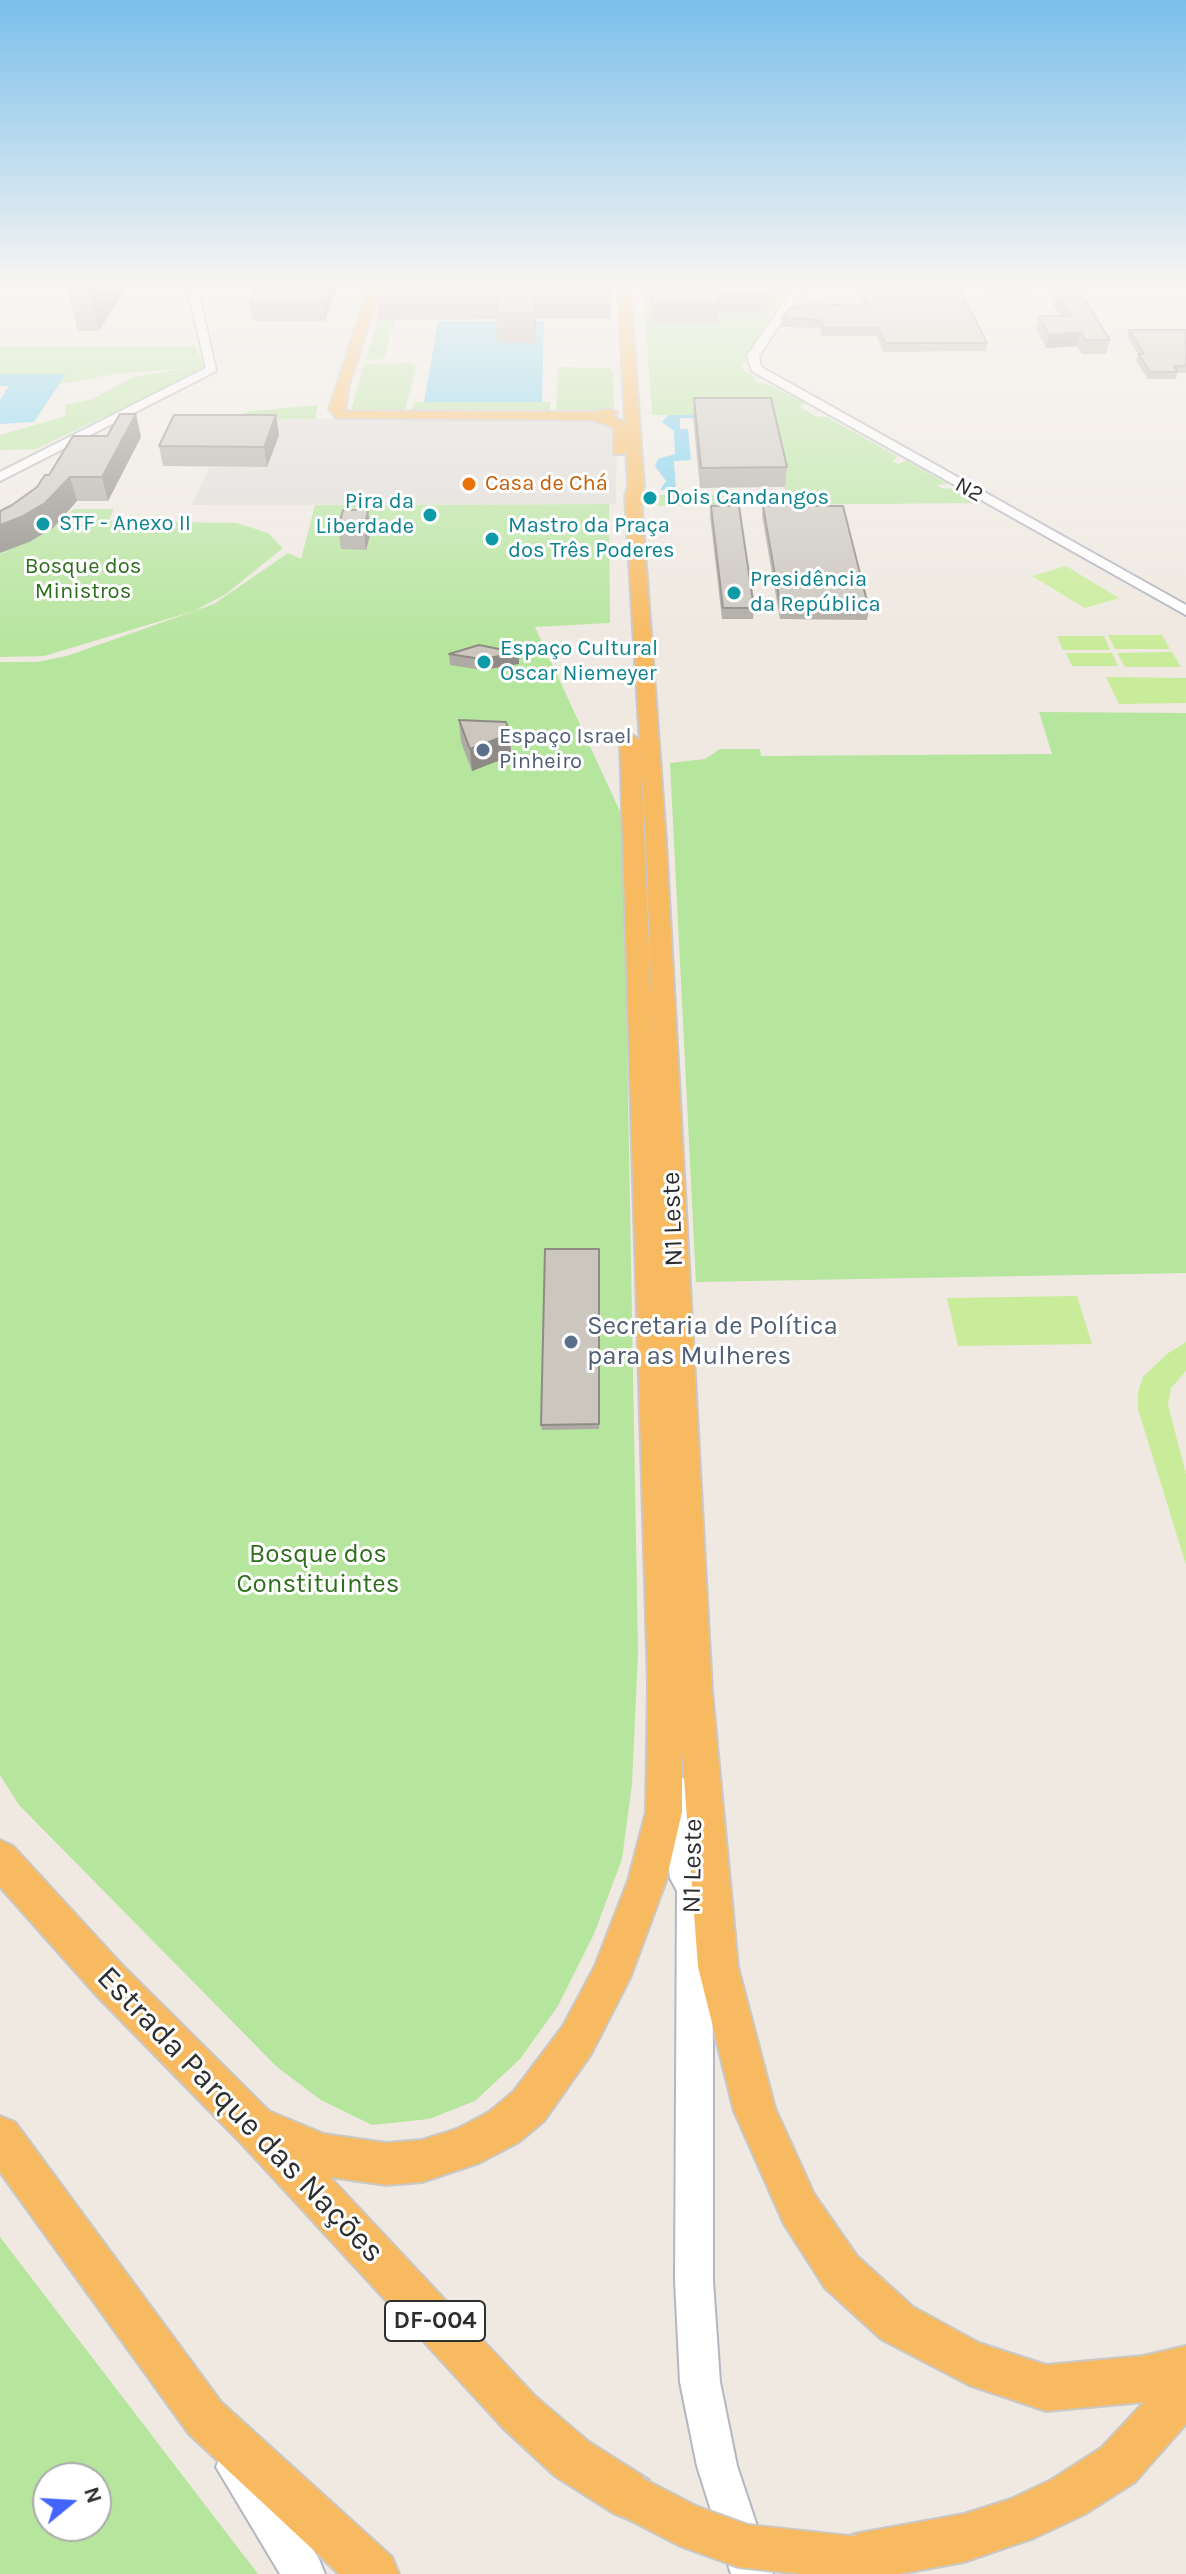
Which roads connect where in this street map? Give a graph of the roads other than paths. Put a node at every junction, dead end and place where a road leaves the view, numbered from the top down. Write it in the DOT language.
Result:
graph roads {
  1 [pos="139,406"];
  2 [pos="337,406"];
  3 [pos="622,406"];
  4 [pos="630,406"];
  5 [pos="822,406"];
  6 [pos="592,416"];
  7 [pos="0,477"];
  8 [pos="1186,611"];
  9 [pos="680,1688"];
  10 [pos="0,1859"];
  11 [pos="254,2126"];
  12 [pos="0,2137"];
  13 [pos="1186,2369"];
  14 [pos="1186,2390"];
  15 [pos="205,2418"];
  16 [pos="304,2574"];
  17 [pos="375,2574"];
  18 [pos="752,2574"];
  1 -- 7 [label="main road"];
  2 -- 6 [label="highway"];
  3 -- 6 [label="highway"];
  4 -- 9 [label="highway, N1 Leste"];
  5 -- 8 [label="main road, N2"];
  6 -- 9 [label="highway, N1 Leste"];
  9 -- 11 [label="highway"];
  9 -- 13 [label="highway"];
  9 -- 18 [label="main road, N1 Leste"];
  10 -- 11 [label="highway, Estrada Parque das Nações / DF-004"];
  11 -- 14 [label="highway, Estrada Parque das Nações / DF-004, bridge"];
  12 -- 15 [label="highway"];
  15 -- 16 [label="main road"];
  15 -- 17 [label="highway"];
}
